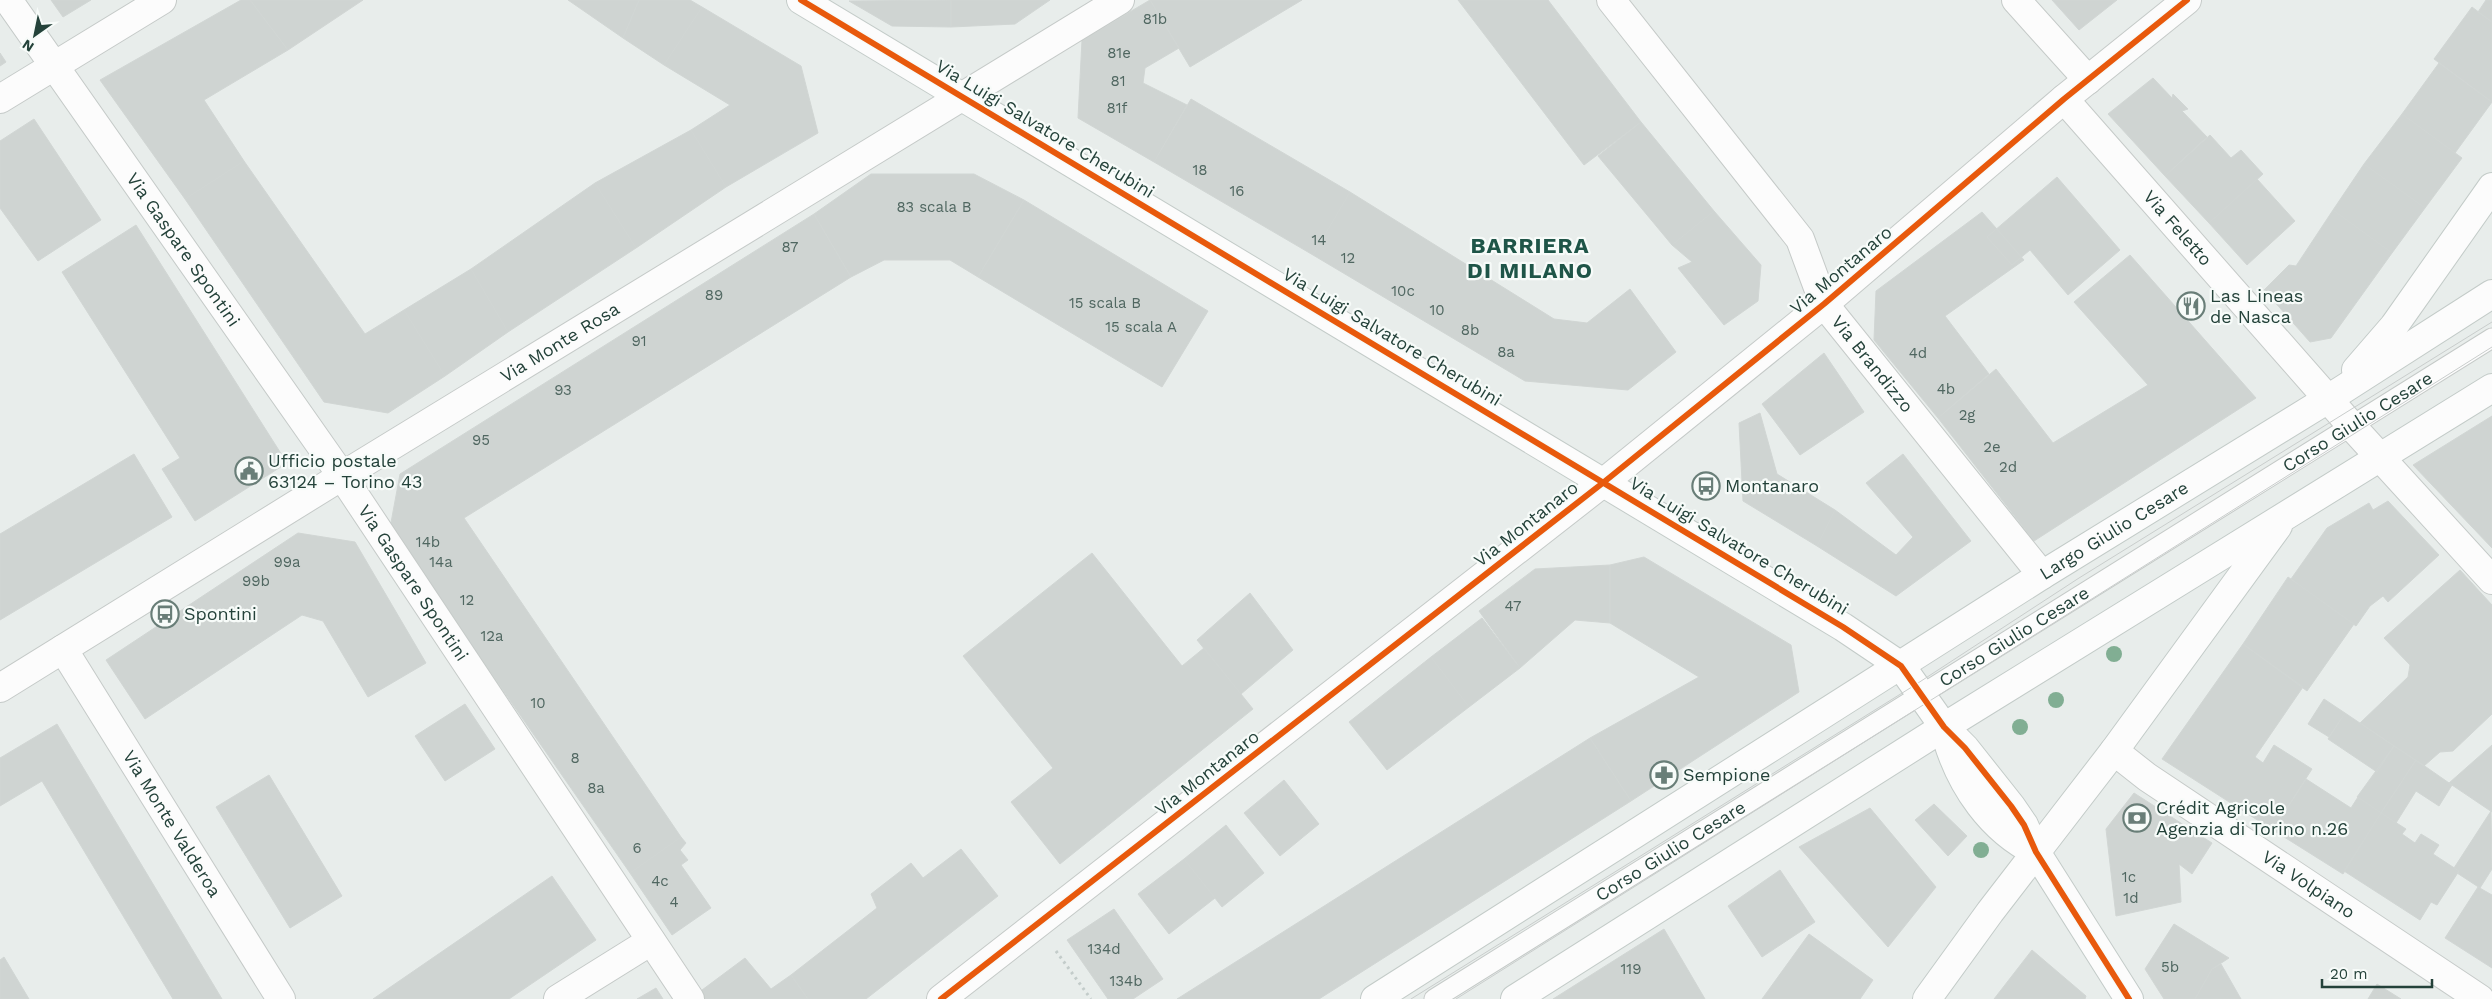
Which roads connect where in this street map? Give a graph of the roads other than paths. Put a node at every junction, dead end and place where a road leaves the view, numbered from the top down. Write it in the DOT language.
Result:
graph roads {
  1 [pos="8,0"];
  2 [pos="162,0"];
  3 [pos="801,0"];
  4 [pos="1120,0"];
  5 [pos="1611,0"];
  6 [pos="2016,0"];
  7 [pos="2187,0"];
  8 [pos="55,66"];
  9 [pos="2088,80"];
  10 [pos="964,98"];
  11 [pos="2064,99"];
  12 [pos="0,100"];
  13 [pos="2492,187"];
  14 [pos="2492,294"];
  15 [pos="1824,304"];
  16 [pos="2492,338"];
  17 [pos="2364,368"];
  18 [pos="2492,388"];
  19 [pos="2341,419"];
  20 [pos="2380,457"];
  21 [pos="342,476"];
  22 [pos="1604,482"];
  23 [pos="2286,515"];
  24 [pos="2042,576"];
  25 [pos="2492,580"];
  26 [pos="63,649"];
  27 [pos="1901,666"];
  28 [pos="0,688"];
  29 [pos="1921,694"];
  30 [pos="1944,727"];
  31 [pos="2114,751"];
  32 [pos="2036,852"];
  33 [pos="651,941"];
  34 [pos="281,999"];
  35 [pos="558,999"];
  36 [pos="690,999"];
  37 [pos="941,999"];
  38 [pos="1375,999"];
  39 [pos="1434,999"];
  40 [pos="1515,999"];
  41 [pos="1927,999"];
  42 [pos="2129,999"];
  43 [pos="2480,999"];
  1 -- 8 [label="street, Via Gaspare Spontini"];
  2 -- 8 [label="street"];
  3 -- 10 [label="street, Via Luigi Salvatore Cherubini"];
  4 -- 10 [label="street, Via Monte Rosa"];
  5 -- 15 [label="street, Via Brandizzo"];
  6 -- 9 [label="street"];
  7 -- 9 [label="street, Via Montanaro"];
  8 -- 12 [label="street"];
  8 -- 21 [label="street, Via Gaspare Spontini"];
  9 -- 11 [label="street, Via Montanaro"];
  10 -- 21 [label="street, Via Monte Rosa"];
  10 -- 22 [label="street, Via Luigi Salvatore Cherubini"];
  11 -- 15 [label="street, Via Montanaro"];
  11 -- 19 [label="street, Via Feletto"];
  13 -- 17 [label="street, Largo Giulio Cesare"];
  14 -- 17 [label="street, Largo Giulio Cesare"];
  15 -- 22 [label="street, Via Montanaro"];
  15 -- 24 [label="street, Via Brandizzo"];
  16 -- 19 [label="lane, Corso Giulio Cesare"];
  17 -- 19 [label="street, Largo Giulio Cesare"];
  18 -- 20 [label="street"];
  19 -- 20 [label="street, Via Feletto"];
  19 -- 24 [label="street, Largo Giulio Cesare"];
  19 -- 29 [label="lane, Corso Giulio Cesare"];
  20 -- 23 [label="street"];
  20 -- 25 [label="street, Via Feletto"];
  21 -- 26 [label="street, Via Monte Rosa"];
  21 -- 33 [label="street, Via Gaspare Spontini"];
  22 -- 27 [label="street, Via Luigi Salvatore Cherubini"];
  22 -- 37 [label="street, Via Montanaro"];
  23 -- 30 [label="street"];
  23 -- 31 [label="street"];
  24 -- 27 [label="street, Largo Giulio Cesare"];
  26 -- 28 [label="street, Via Monte Rosa"];
  26 -- 34 [label="street, Via Monte Valderoa"];
  27 -- 29 [label="street, Via Luigi Salvatore Cherubini"];
  27 -- 38 [label="street, Corso Giulio Cesare"];
  29 -- 30 [label="street, Via Luigi Salvatore Cherubini"];
  29 -- 39 [label="lane, Corso Giulio Cesare"];
  30 -- 32 [label="street"];
  30 -- 40 [label="street"];
  31 -- 32 [label="street"];
  31 -- 43 [label="street, Via Volpiano"];
  32 -- 41 [label="street"];
  32 -- 42 [label="street"];
  33 -- 35 [label="street"];
  33 -- 36 [label="street, Via Gaspare Spontini"];
}
